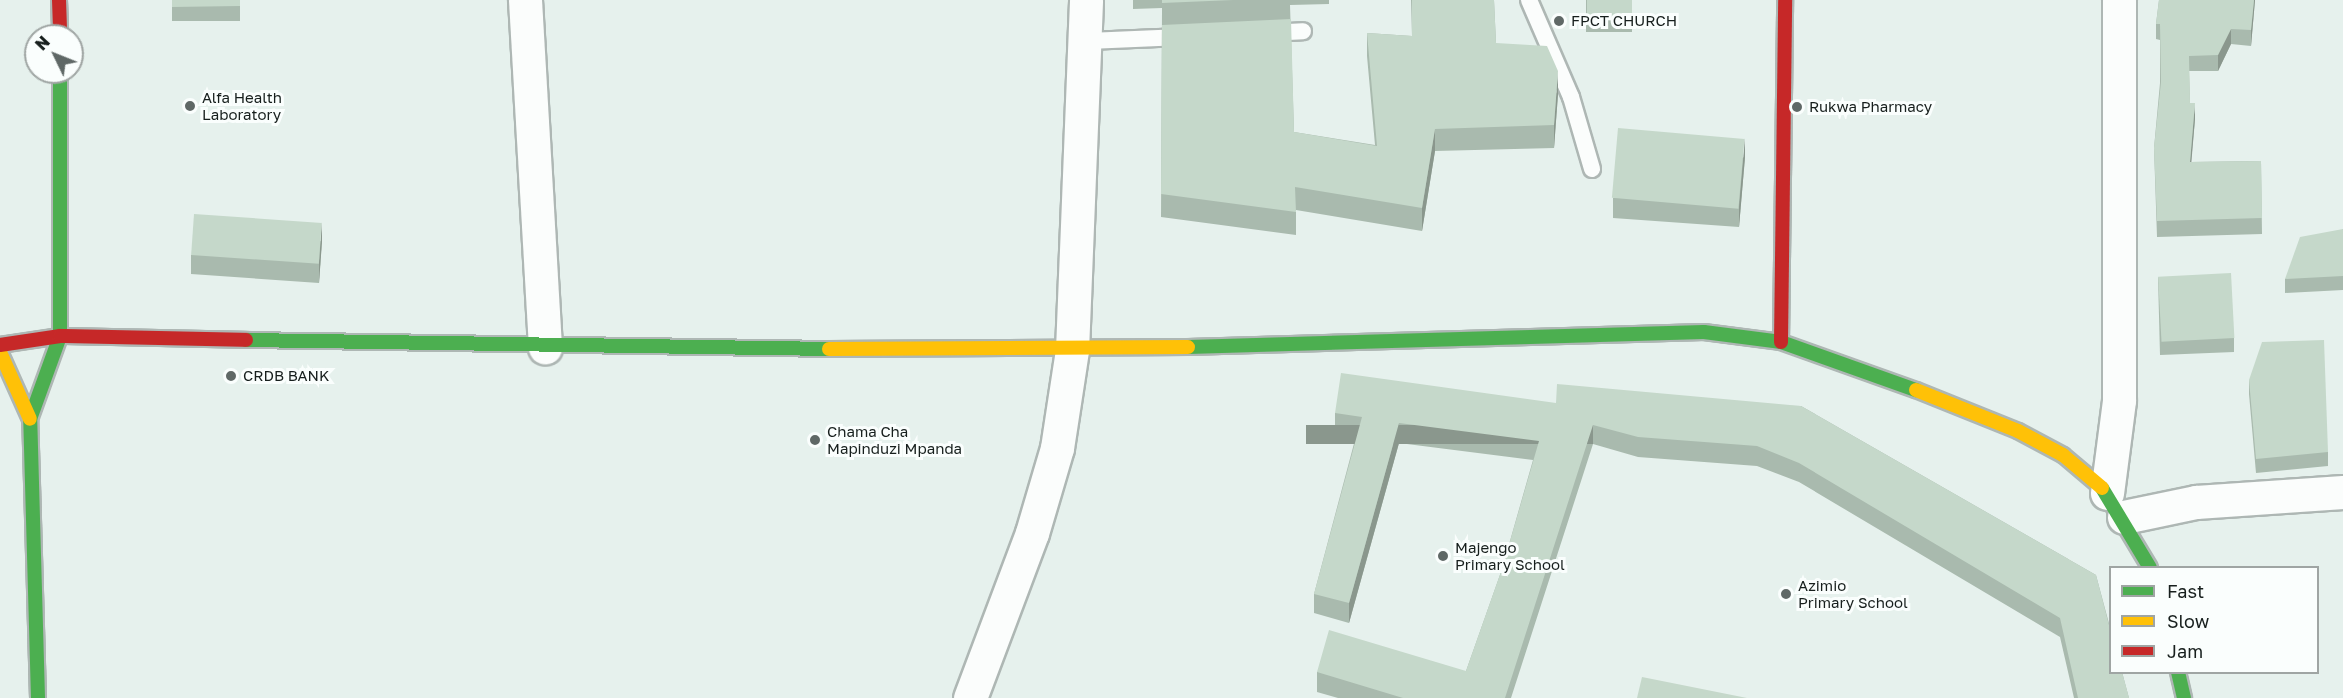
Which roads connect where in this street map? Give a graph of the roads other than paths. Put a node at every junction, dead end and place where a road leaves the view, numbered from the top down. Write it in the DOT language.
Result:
graph roads {
  1 [pos="59,0"];
  2 [pos="525,0"];
  3 [pos="1086,0"];
  4 [pos="1529,0"];
  5 [pos="1785,0"];
  6 [pos="2119,0"];
  7 [pos="60,24"];
  8 [pos="1303,31"];
  9 [pos="1255,33"];
  10 [pos="1195,36"];
  11 [pos="1088,42"];
  12 [pos="60,84"];
  13 [pos="1592,169"];
  14 [pos="60,336"];
  15 [pos="1781,342"];
  16 [pos="0,345"];
  17 [pos="545,347"];
  18 [pos="1072,350"];
  19 [pos="0,352"];
  20 [pos="30,419"];
  21 [pos="2343,492"];
  22 [pos="2115,505"];
  23 [pos="2149,566"];
  24 [pos="2178,674"];
  25 [pos="38,698"];
  26 [pos="970,698"];
  27 [pos="2184,698"];
  1 -- 7 [label="street"];
  2 -- 17 [label="street"];
  3 -- 11 [label="street"];
  4 -- 13 [label="lane"];
  5 -- 15 [label="street"];
  6 -- 22 [label="street"];
  8 -- 9 [label="lane"];
  10 -- 11 [label="lane"];
  11 -- 18 [label="street"];
  12 -- 14 [label="street"];
  14 -- 16 [label="street"];
  14 -- 17 [label="street"];
  14 -- 20 [label="street"];
  15 -- 18 [label="street"];
  15 -- 22 [label="street"];
  17 -- 18 [label="street"];
  18 -- 26 [label="street"];
  19 -- 20 [label="street"];
  20 -- 25 [label="street"];
  21 -- 22 [label="street"];
  22 -- 23 [label="street"];
  24 -- 27 [label="street"];
}
